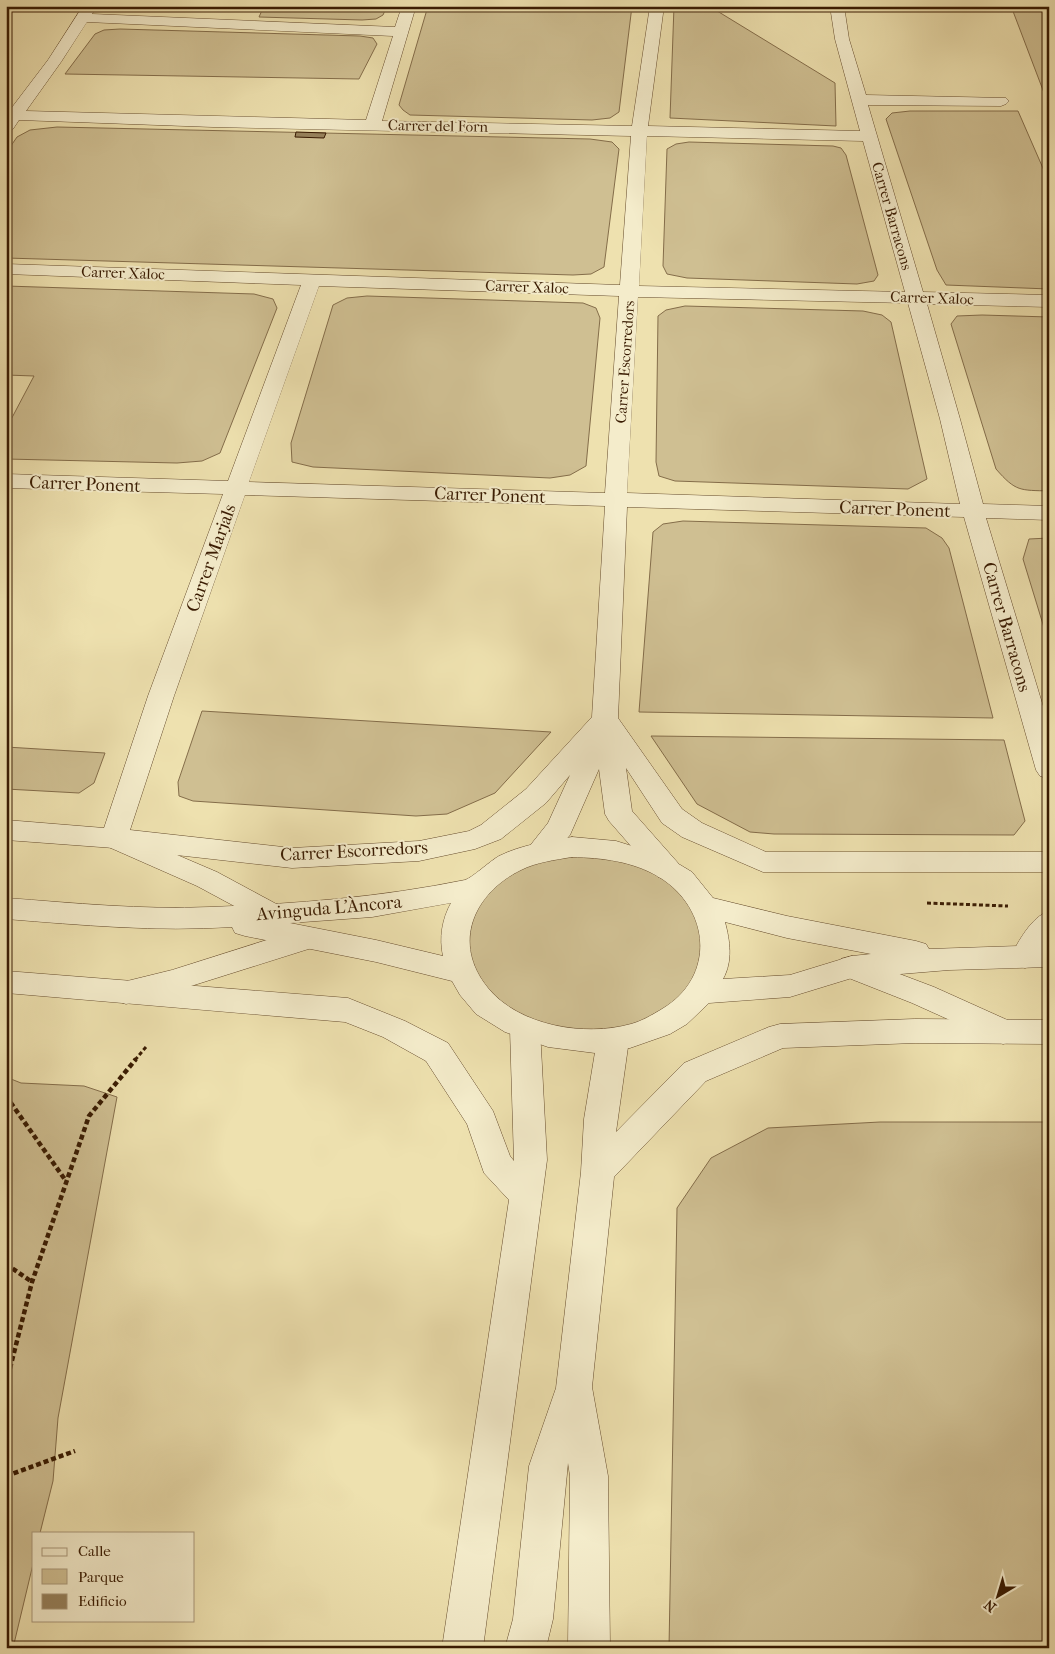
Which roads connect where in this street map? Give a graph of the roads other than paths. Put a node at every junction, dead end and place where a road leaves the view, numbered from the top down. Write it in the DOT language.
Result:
graph roads {
  1 [pos="409,6"];
  2 [pos="658,6"];
  3 [pos="837,6"];
  4 [pos="87,12"];
  5 [pos="402,32"];
  6 [pos="860,100"];
  7 [pos="1001,101"];
  8 [pos="9,119"];
  9 [pos="373,124"];
  10 [pos="640,131"];
  11 [pos="870,136"];
  12 [pos="6,269"];
  13 [pos="312,279"];
  14 [pos="629,290"];
  15 [pos="915,298"];
  16 [pos="1049,302"];
  17 [pos="6,481"];
  18 [pos="236,488"];
  19 [pos="616,499"];
  20 [pos="974,512"];
  21 [pos="1049,513"];
  22 [pos="605,719"];
  23 [pos="1049,770"];
  24 [pos="6,830"];
  25 [pos="114,838"];
  26 [pos="539,852"];
  27 [pos="1049,862"];
  28 [pos="668,870"];
  29 [pos="477,888"];
  30 [pos="705,906"];
  31 [pos="6,908"];
  32 [pos="272,914"];
  33 [pos="209,918"];
  34 [pos="1049,922"];
  35 [pos="308,938"];
  36 [pos="1037,957"];
  37 [pos="949,959"];
  38 [pos="852,967"];
  39 [pos="462,972"];
  40 [pos="6,982"];
  41 [pos="125,992"];
  42 [pos="702,992"];
  43 [pos="525,1028"];
  44 [pos="1002,1032"];
  45 [pos="1049,1032"];
  46 [pos="612,1040"];
  47 [pos="598,1172"];
  48 [pos="526,1196"];
  49 [pos="574,1386"];
  50 [pos="462,1648"];
  51 [pos="525,1648"];
  52 [pos="588,1648"];
  1 -- 5 [label="street"];
  2 -- 10 [label="street, Carrer Escorredors"];
  3 -- 6 [label="street, Carrer Barracons"];
  4 -- 5 [label="street"];
  4 -- 8 [label="street"];
  5 -- 9 [label="street"];
  6 -- 7 [label="street"];
  6 -- 11 [label="street, Carrer Barracons"];
  8 -- 9 [label="street, Carrer del Forn"];
  9 -- 10 [label="street, Carrer del Forn"];
  10 -- 11 [label="street, Carrer del Forn"];
  10 -- 14 [label="street, Carrer Escorredors"];
  11 -- 15 [label="street, Carrer Barracons"];
  12 -- 13 [label="street, Carrer Xaloc"];
  13 -- 14 [label="street, Carrer Xaloc"];
  13 -- 18 [label="street, Carrer Marjals"];
  14 -- 15 [label="street, Carrer Xaloc"];
  14 -- 19 [label="street, Carrer Escorredors"];
  15 -- 16 [label="street, Carrer Xaloc"];
  15 -- 20 [label="street, Carrer Barracons"];
  17 -- 18 [label="street, Carrer Ponent"];
  18 -- 19 [label="street, Carrer Ponent"];
  18 -- 25 [label="street, Carrer Marjals"];
  19 -- 20 [label="street, Carrer Ponent"];
  19 -- 22 [label="street, Carrer Escorredors"];
  20 -- 21 [label="street"];
  20 -- 23 [label="street, Carrer Barracons"];
  22 -- 25 [label="street, Carrer Escorredors"];
  22 -- 26 [label="street, Carrer Escorredors"];
  22 -- 27 [label="street"];
  22 -- 28 [label="street, Carrer Escorredors"];
  24 -- 25 [label="street, Carrer Escorredors"];
  25 -- 32 [label="street"];
  26 -- 28 [label="street"];
  26 -- 29 [label="street"];
  28 -- 30 [label="street"];
  29 -- 32 [label="street, Avinguda L'Àncora"];
  29 -- 39 [label="street"];
  30 -- 37 [label="street"];
  30 -- 42 [label="street"];
  31 -- 33 [label="street, Avinguda L'Àncora"];
  32 -- 33 [label="street, Avinguda L'Àncora"];
  33 -- 35 [label="street, Avinguda L'Àncora"];
  34 -- 36 [label="street"];
  35 -- 39 [label="street, Avinguda L'Àncora"];
  35 -- 41 [label="street"];
  36 -- 37 [label="street"];
  37 -- 38 [label="street"];
  38 -- 42 [label="street"];
  38 -- 44 [label="street"];
  39 -- 43 [label="street"];
  40 -- 41 [label="street"];
  41 -- 48 [label="street"];
  42 -- 46 [label="street"];
  43 -- 46 [label="street"];
  43 -- 48 [label="street"];
  44 -- 45 [label="street"];
  44 -- 47 [label="street"];
  46 -- 47 [label="street"];
  47 -- 49 [label="street"];
  48 -- 50 [label="street"];
  49 -- 51 [label="street"];
  49 -- 52 [label="street"];
}
